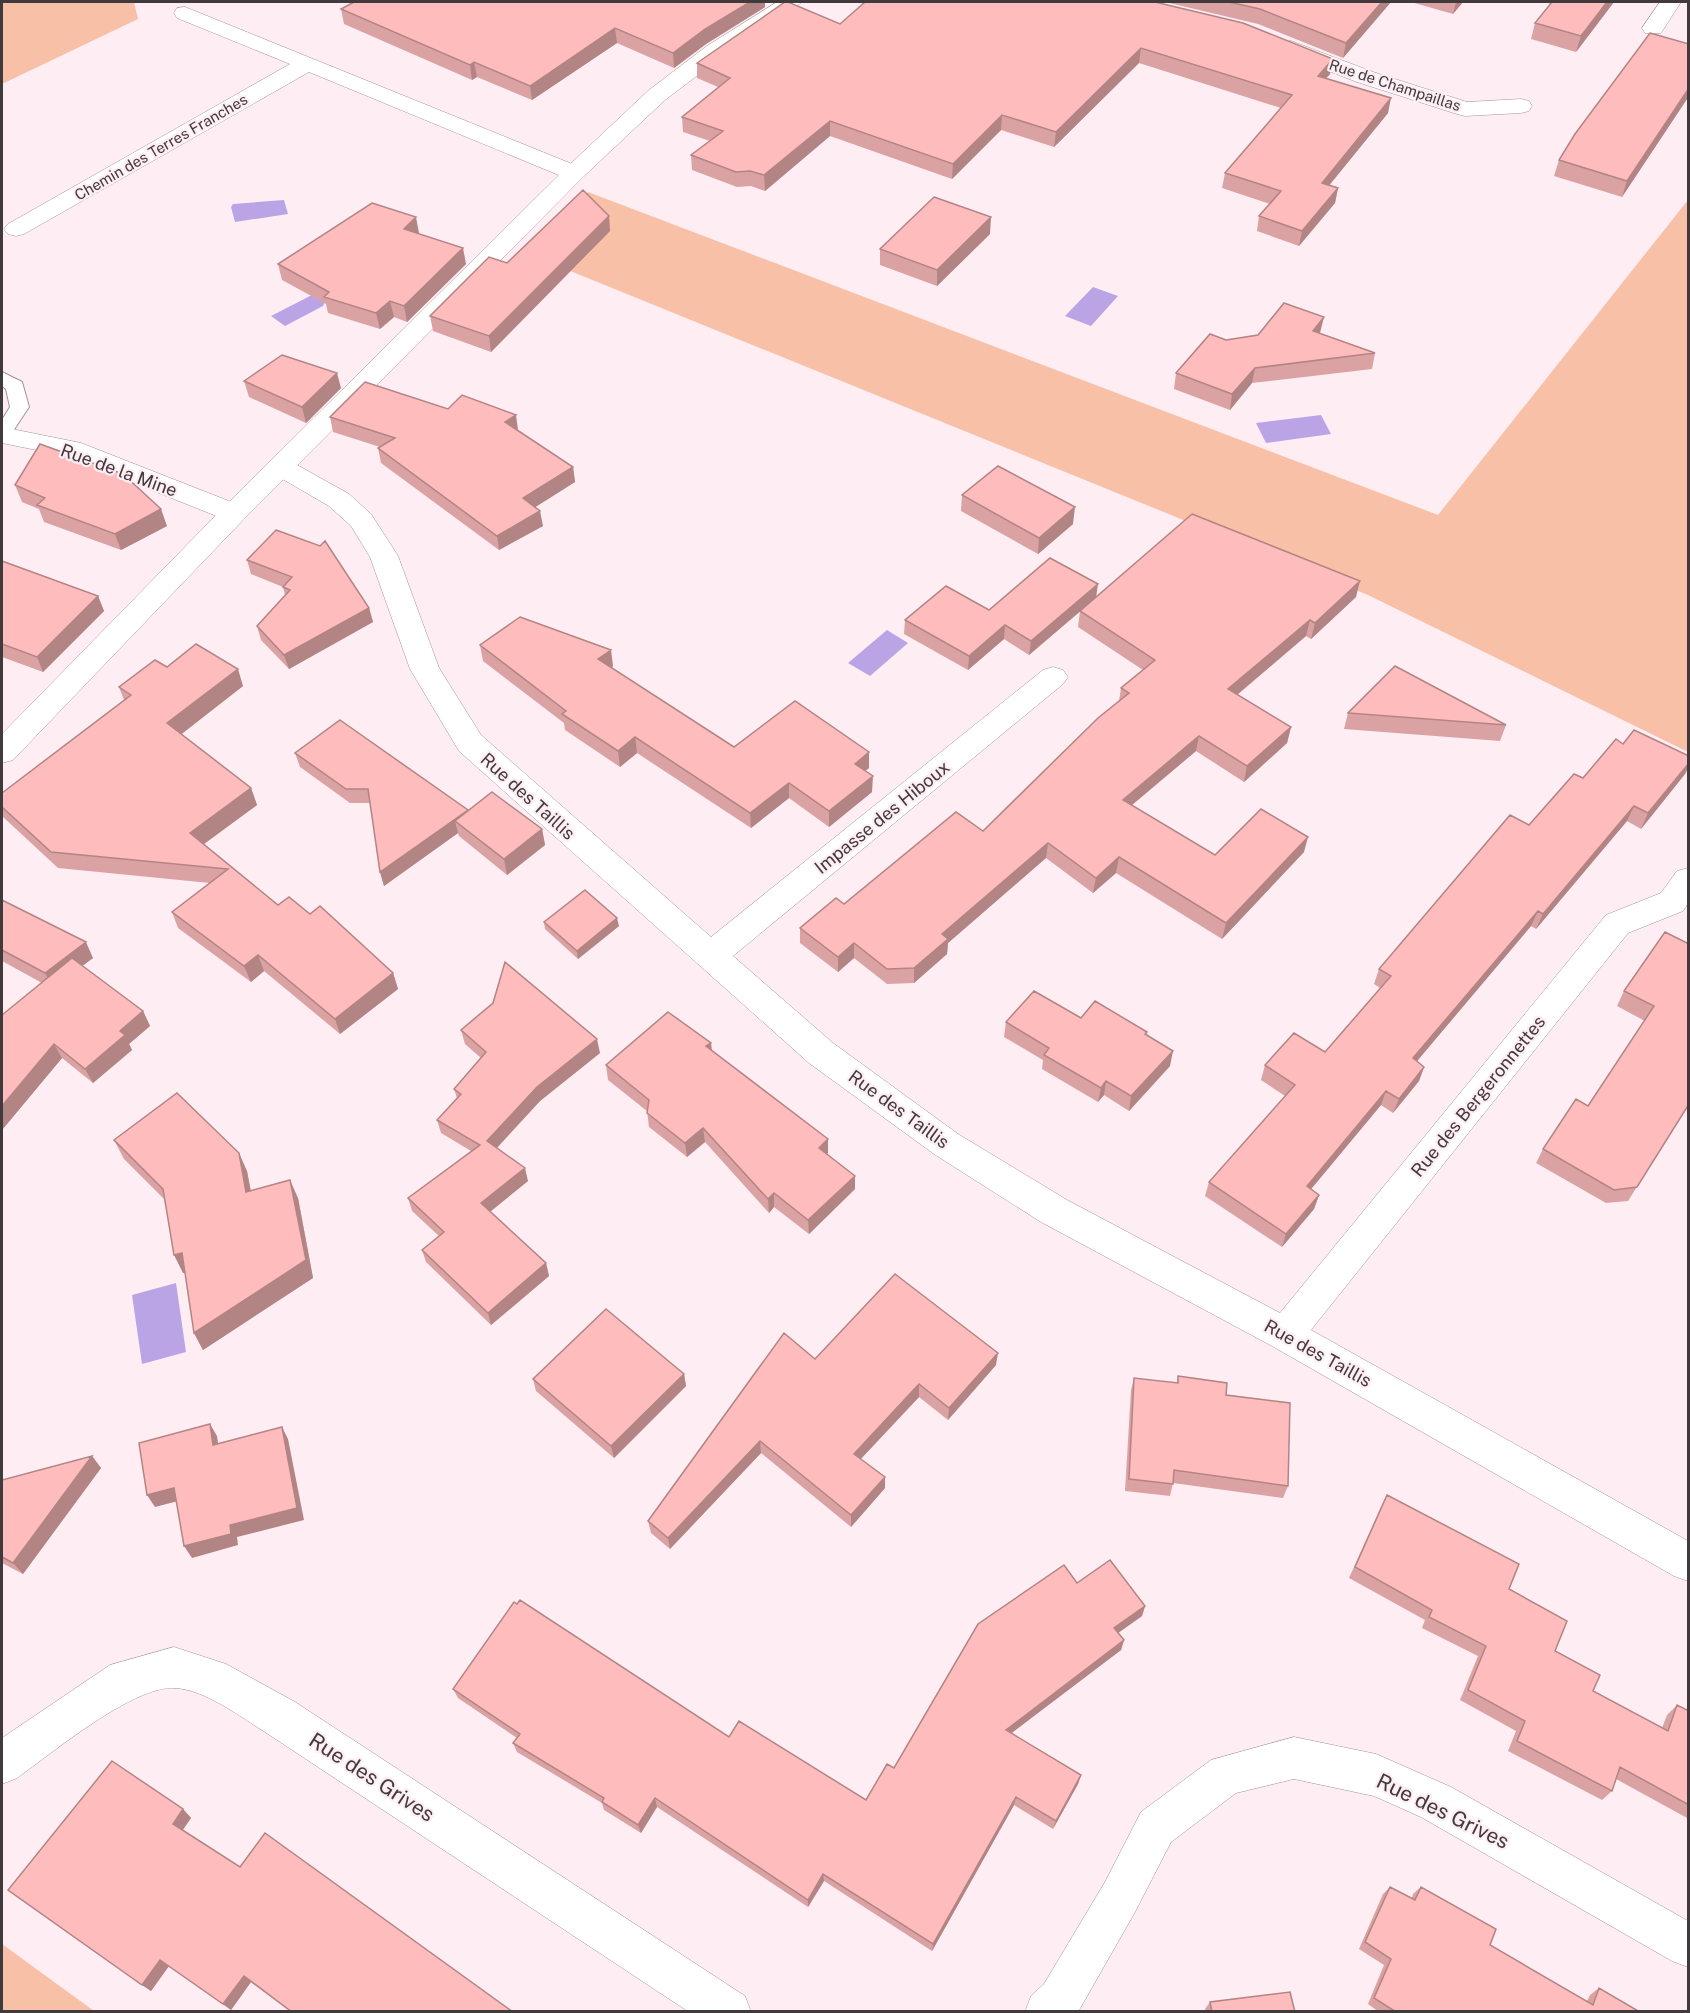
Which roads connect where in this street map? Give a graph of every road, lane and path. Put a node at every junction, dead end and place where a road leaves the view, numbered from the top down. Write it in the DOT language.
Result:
graph roads {
  1 [pos="791,2"];
  2 [pos="1670,2"];
  3 [pos="185,13"];
  4 [pos="1653,28"];
  5 [pos="1270,40"];
  6 [pos="306,65"];
  7 [pos="1521,106"];
  8 [pos="574,173"];
  9 [pos="16,229"];
  10 [pos="2,378"];
  11 [pos="2,434"];
  12 [pos="280,467"];
  13 [pos="234,513"];
  14 [pos="1053,677"];
  15 [pos="2,752"];
  16 [pos="1683,897"];
  17 [pos="710,956"];
  18 [pos="1285,1334"];
  19 [pos="1689,1562"];
  20 [pos="2,1763"];
  21 [pos="1689,1945"];
  22 [pos="729,2012"];
  23 [pos="1047,2012"];
  1 -- 8 [label="street"];
  2 -- 4 [label="street"];
  3 -- 6 [label="street"];
  5 -- 7 [label="street, Rue de Champaillas"];
  6 -- 8 [label="street"];
  6 -- 9 [label="street, Chemin des Terres Franches"];
  8 -- 12 [label="street"];
  10 -- 11 [label="lane"];
  11 -- 13 [label="street, Rue de la Mine"];
  12 -- 13 [label="street"];
  12 -- 17 [label="street, Rue des Taillis"];
  13 -- 15 [label="street"];
  14 -- 17 [label="street, Impasse des Hiboux"];
  16 -- 18 [label="street, Rue des Bergeronnettes"];
  17 -- 18 [label="street, Rue des Taillis"];
  18 -- 19 [label="street, Rue des Taillis"];
  20 -- 22 [label="street, Rue des Grives"];
  21 -- 23 [label="street, Rue des Grives"];
}
